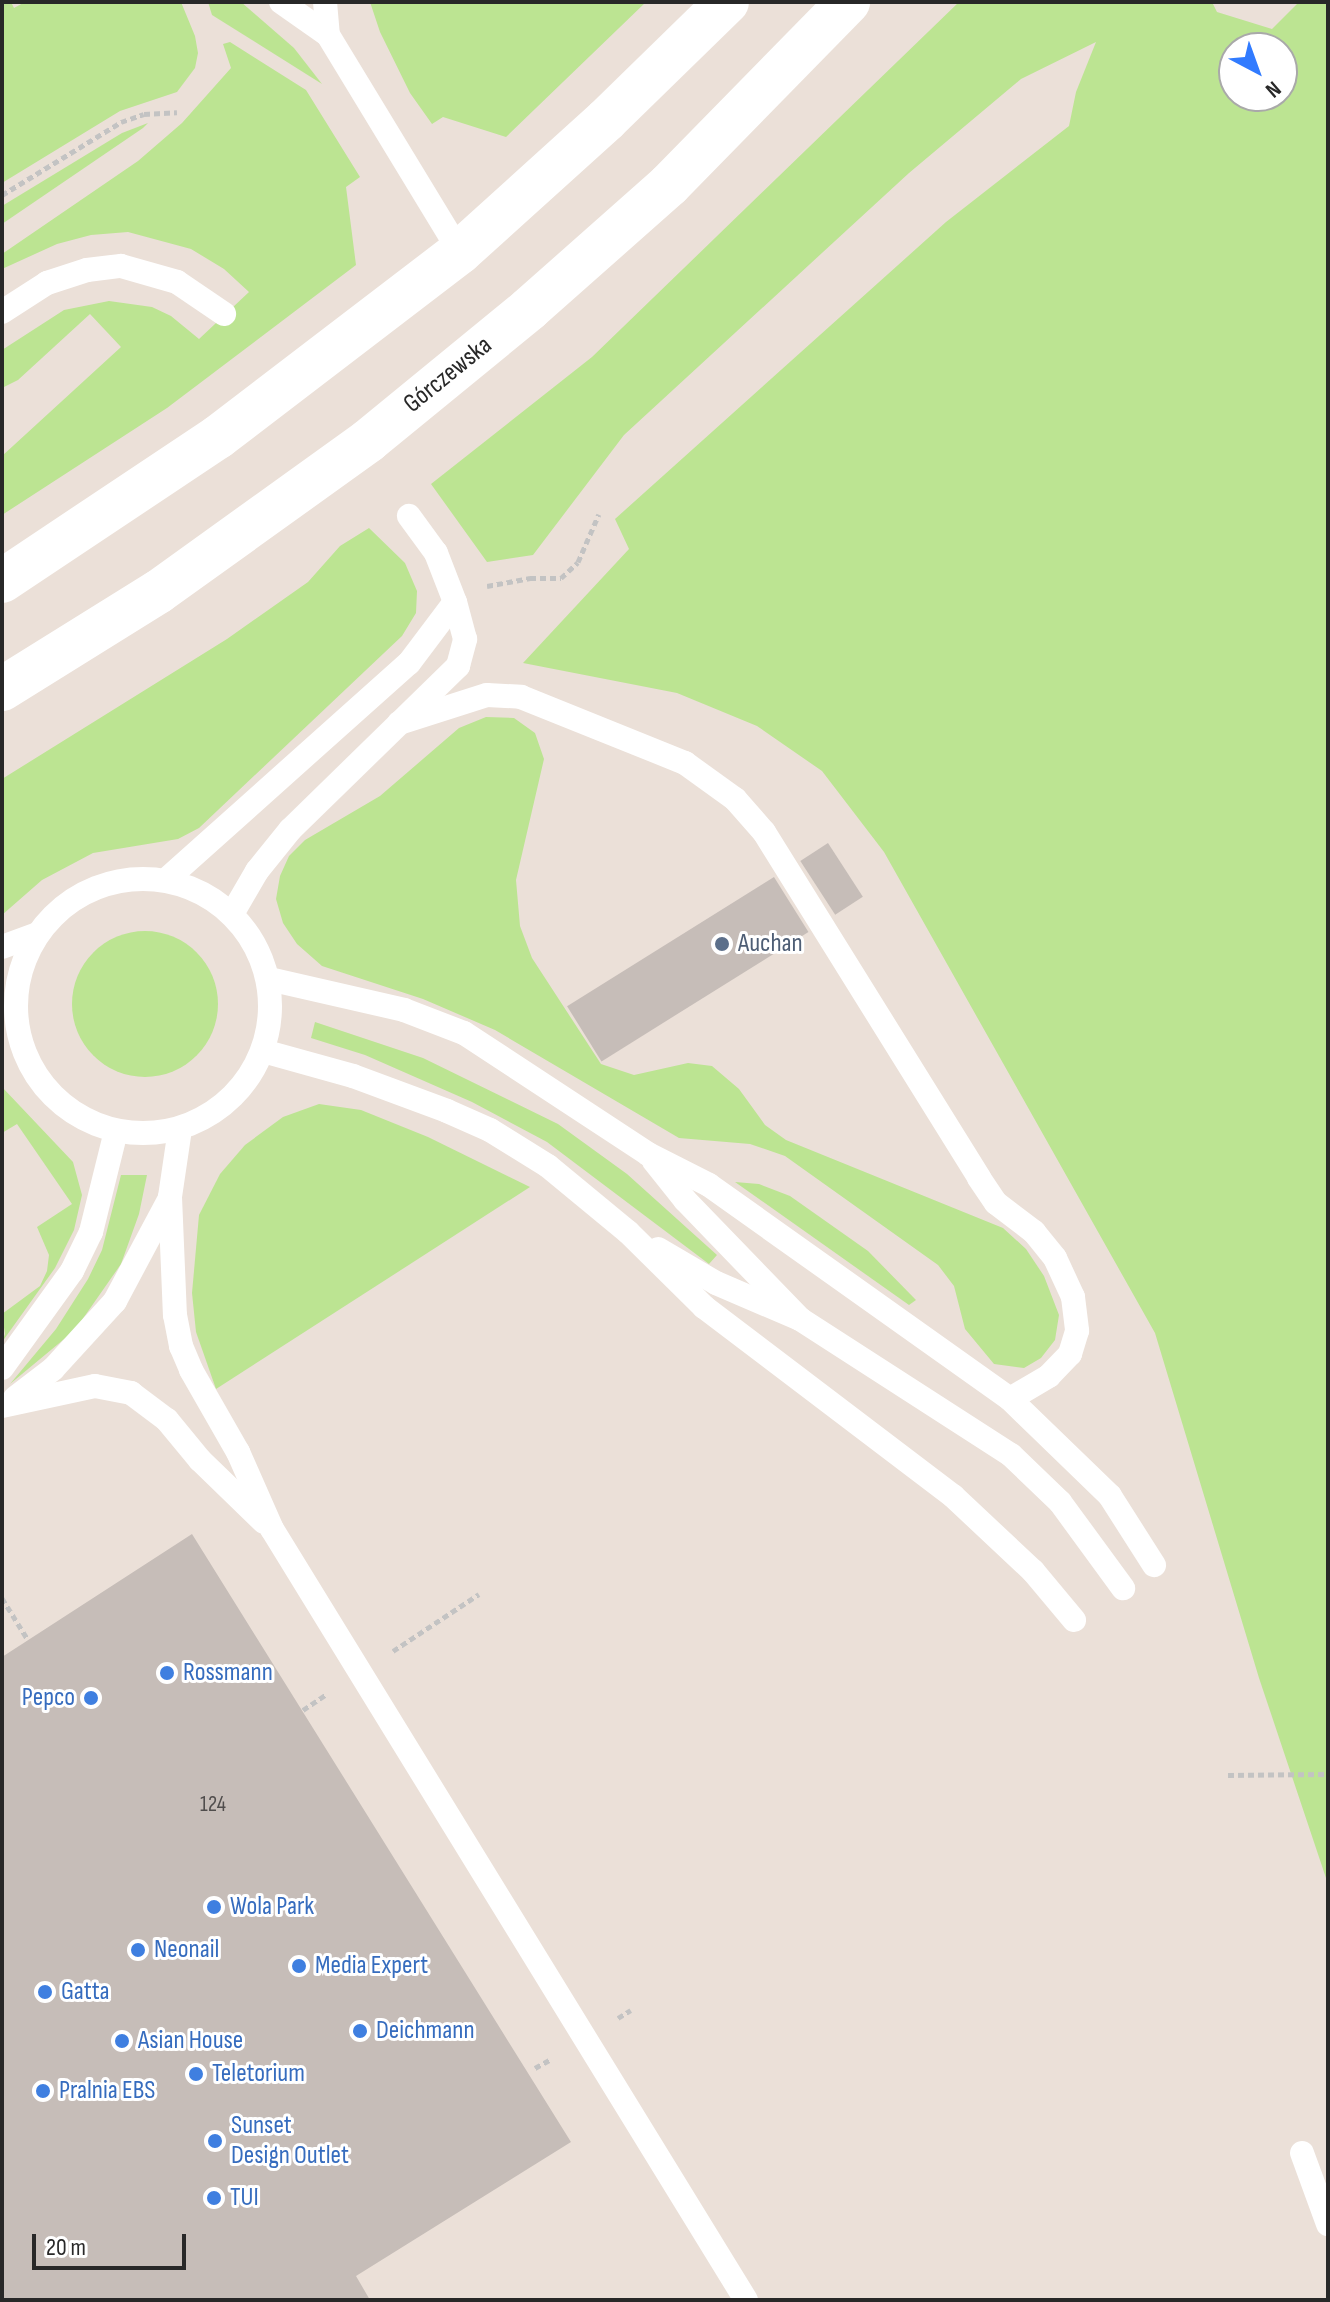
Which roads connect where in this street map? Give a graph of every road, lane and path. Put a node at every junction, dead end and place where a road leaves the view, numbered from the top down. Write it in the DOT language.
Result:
graph roads {
  1 [pos="281,2"];
  2 [pos="325,2"];
  3 [pos="727,2"];
  4 [pos="848,2"];
  5 [pos="328,35"];
  6 [pos="177,112"];
  7 [pos="2,195"];
  8 [pos="460,252"];
  9 [pos="2,312"];
  10 [pos="224,314"];
  11 [pos="599,514"];
  12 [pos="409,516"];
  13 [pos="2,581"];
  14 [pos="455,602"];
  15 [pos="2,689"];
  16 [pos="399,723"];
  17 [pos="166,880"];
  18 [pos="232,914"];
  19 [pos="37,934"];
  20 [pos="2,947"];
  21 [pos="269,979"];
  22 [pos="10,1037"];
  23 [pos="263,1051"];
  24 [pos="180,1129"];
  25 [pos="116,1131"];
  26 [pos="648,1154"];
  27 [pos="170,1197"];
  28 [pos="628,1232"];
  29 [pos="800,1319"];
  30 [pos="2,1368"];
  31 [pos="1010,1399"];
  32 [pos="4,1406"];
  33 [pos="272,1529"];
  34 [pos="1154,1565"];
  35 [pos="1123,1588"];
  36 [pos="2,1598"];
  37 [pos="1074,1620"];
  38 [pos="28,1640"];
  39 [pos="1328,1774"];
  40 [pos="1228,1775"];
  41 [pos="1302,2153"];
  42 [pos="1328,2224"];
  43 [pos="746,2300"];
  1 -- 5 [label="lane"];
  2 -- 5 [label="lane"];
  3 -- 8 [label="main road"];
  4 -- 15 [label="main road, Górczewska"];
  5 -- 8 [label="lane"];
  6 -- 7 [label="path"];
  8 -- 13 [label="main road"];
  9 -- 10 [label="lane"];
  11 -- 14 [label="path"];
  12 -- 14 [label="lane"];
  14 -- 16 [label="lane"];
  14 -- 17 [label="lane"];
  16 -- 18 [label="lane"];
  16 -- 31 [label="lane"];
  17 -- 18 [label="lane"];
  17 -- 19 [label="lane"];
  18 -- 21 [label="lane"];
  19 -- 20 [label="lane"];
  19 -- 22 [label="lane"];
  21 -- 23 [label="lane"];
  21 -- 26 [label="lane"];
  22 -- 25 [label="lane"];
  23 -- 24 [label="lane"];
  23 -- 28 [label="lane"];
  24 -- 25 [label="lane"];
  24 -- 27 [label="lane"];
  25 -- 30 [label="lane"];
  26 -- 29 [label="lane"];
  26 -- 31 [label="lane"];
  27 -- 32 [label="lane"];
  27 -- 33 [label="lane"];
  28 -- 29 [label="lane"];
  28 -- 37 [label="lane"];
  29 -- 35 [label="lane"];
  31 -- 34 [label="lane"];
  32 -- 33 [label="lane"];
  33 -- 43 [label="lane"];
  36 -- 38 [label="path"];
  39 -- 40 [label="path"];
  41 -- 42 [label="lane"];
}
